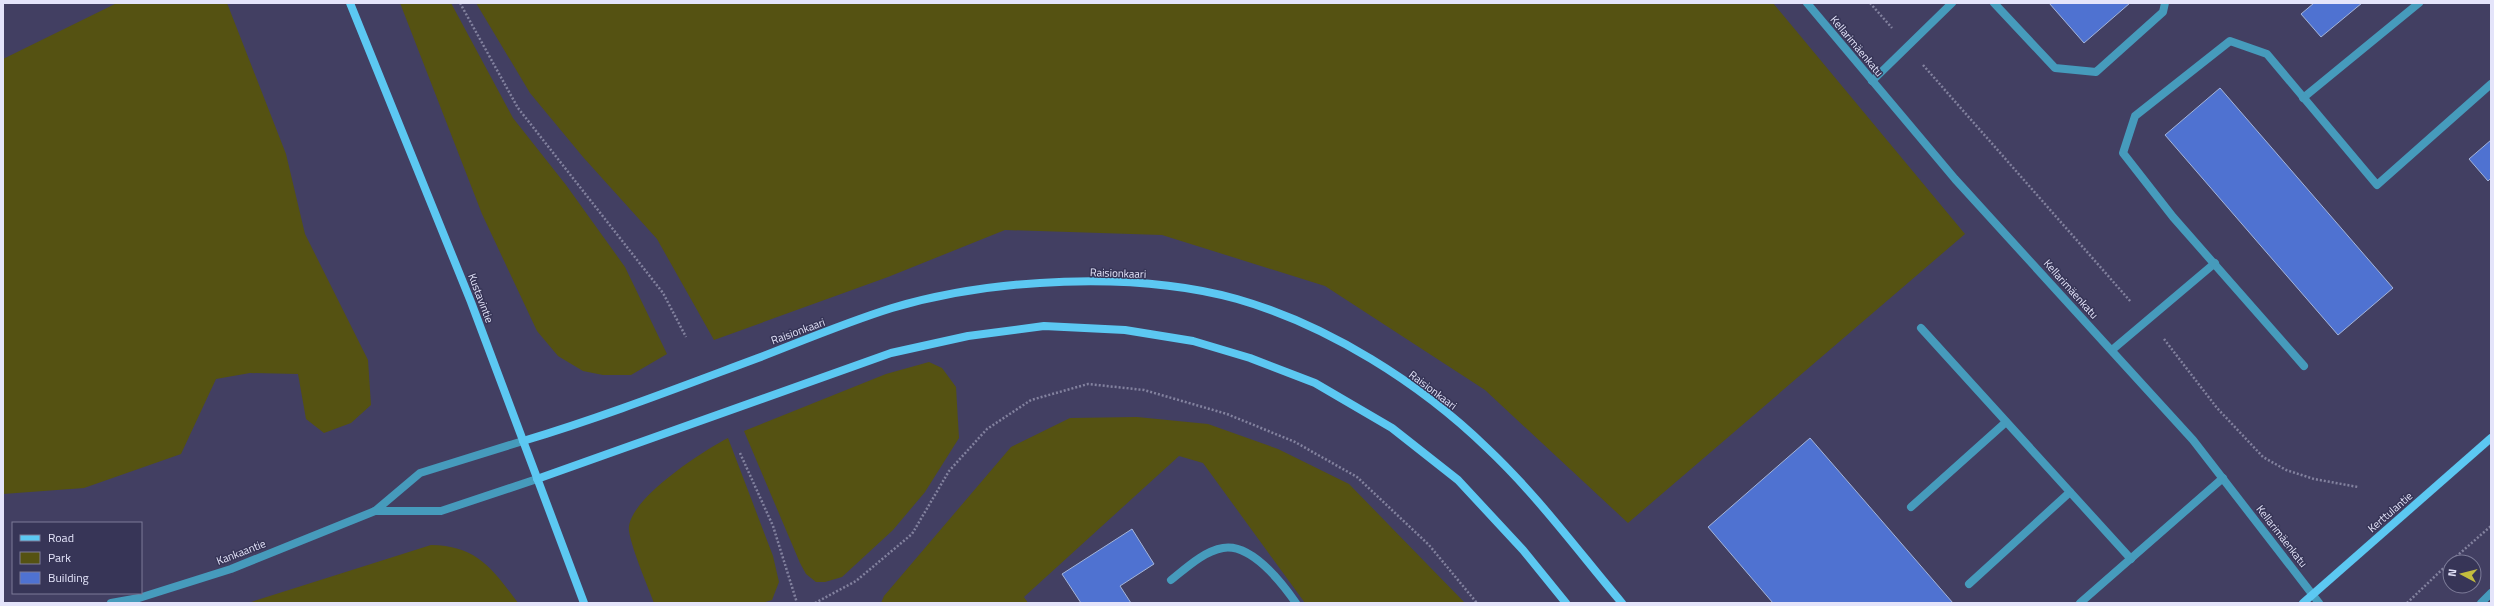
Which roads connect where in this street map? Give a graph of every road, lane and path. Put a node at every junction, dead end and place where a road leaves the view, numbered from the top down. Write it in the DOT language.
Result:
graph roads {
  1 [pos="350,3"];
  2 [pos="460,3"];
  3 [pos="1806,3"];
  4 [pos="1870,3"];
  5 [pos="1952,3"];
  6 [pos="1994,3"];
  7 [pos="2165,3"];
  8 [pos="2419,3"];
  9 [pos="1907,46"];
  10 [pos="1872,81"];
  11 [pos="2491,84"];
  12 [pos="2303,98"];
  13 [pos="2215,263"];
  14 [pos="2147,320"];
  15 [pos="1921,328"];
  16 [pos="686,337"];
  17 [pos="2112,350"];
  18 [pos="2304,366"];
  19 [pos="2006,422"];
  20 [pos="2491,438"];
  21 [pos="523,441"];
  22 [pos="740,453"];
  23 [pos="2223,478"];
  24 [pos="537,479"];
  25 [pos="2358,487"];
  26 [pos="2070,492"];
  27 [pos="1911,507"];
  28 [pos="375,511"];
  29 [pos="2491,526"];
  30 [pos="2459,554"];
  31 [pos="2131,559"];
  32 [pos="2442,569"];
  33 [pos="1171,580"];
  34 [pos="1969,584"];
  35 [pos="2491,593"];
  36 [pos="2313,595"];
  37 [pos="111,603"];
  38 [pos="584,603"];
  39 [pos="797,603"];
  40 [pos="815,603"];
  41 [pos="1296,603"];
  42 [pos="1477,603"];
  43 [pos="1566,603"];
  44 [pos="1622,603"];
  45 [pos="2080,603"];
  46 [pos="2303,603"];
  47 [pos="2319,603"];
  48 [pos="2406,603"];
  49 [pos="2481,603"];
  1 -- 21 [label="main road, Kustavintie"];
  2 -- 16 [label="path"];
  3 -- 10 [label="street, Kellarimäenkatu"];
  4 -- 9 [label="path"];
  5 -- 9 [label="street"];
  6 -- 7 [label="street"];
  8 -- 12 [label="street"];
  9 -- 10 [label="street"];
  9 -- 14 [label="path"];
  10 -- 17 [label="street, Kellarimäenkatu"];
  11 -- 12 [label="street"];
  12 -- 13 [label="street"];
  13 -- 14 [label="street"];
  13 -- 18 [label="street"];
  14 -- 17 [label="street"];
  14 -- 25 [label="path"];
  15 -- 19 [label="street"];
  17 -- 23 [label="street, Kellarimäenkatu"];
  19 -- 26 [label="street"];
  19 -- 27 [label="street"];
  20 -- 36 [label="main road, Kerttulantie"];
  21 -- 24 [label="main road, Kustavintie"];
  21 -- 28 [label="street, Kankaantie"];
  21 -- 44 [label="main road, Raisionkaari"];
  22 -- 39 [label="path"];
  23 -- 31 [label="street"];
  23 -- 36 [label="street, Kellarimäenkatu"];
  24 -- 28 [label="street, Kankaantie"];
  24 -- 38 [label="main road, Kustavintie"];
  24 -- 43 [label="main road"];
  26 -- 31 [label="street"];
  26 -- 34 [label="street"];
  28 -- 37 [label="street, Kankaantie"];
  29 -- 30 [label="path"];
  31 -- 45 [label="street"];
  32 -- 48 [label="path"];
  33 -- 41 [label="street"];
  35 -- 49 [label="street"];
  36 -- 46 [label="main road, Kerttulantie"];
  36 -- 47 [label="street, Kellarimäenkatu"];
  40 -- 42 [label="path"];
}
